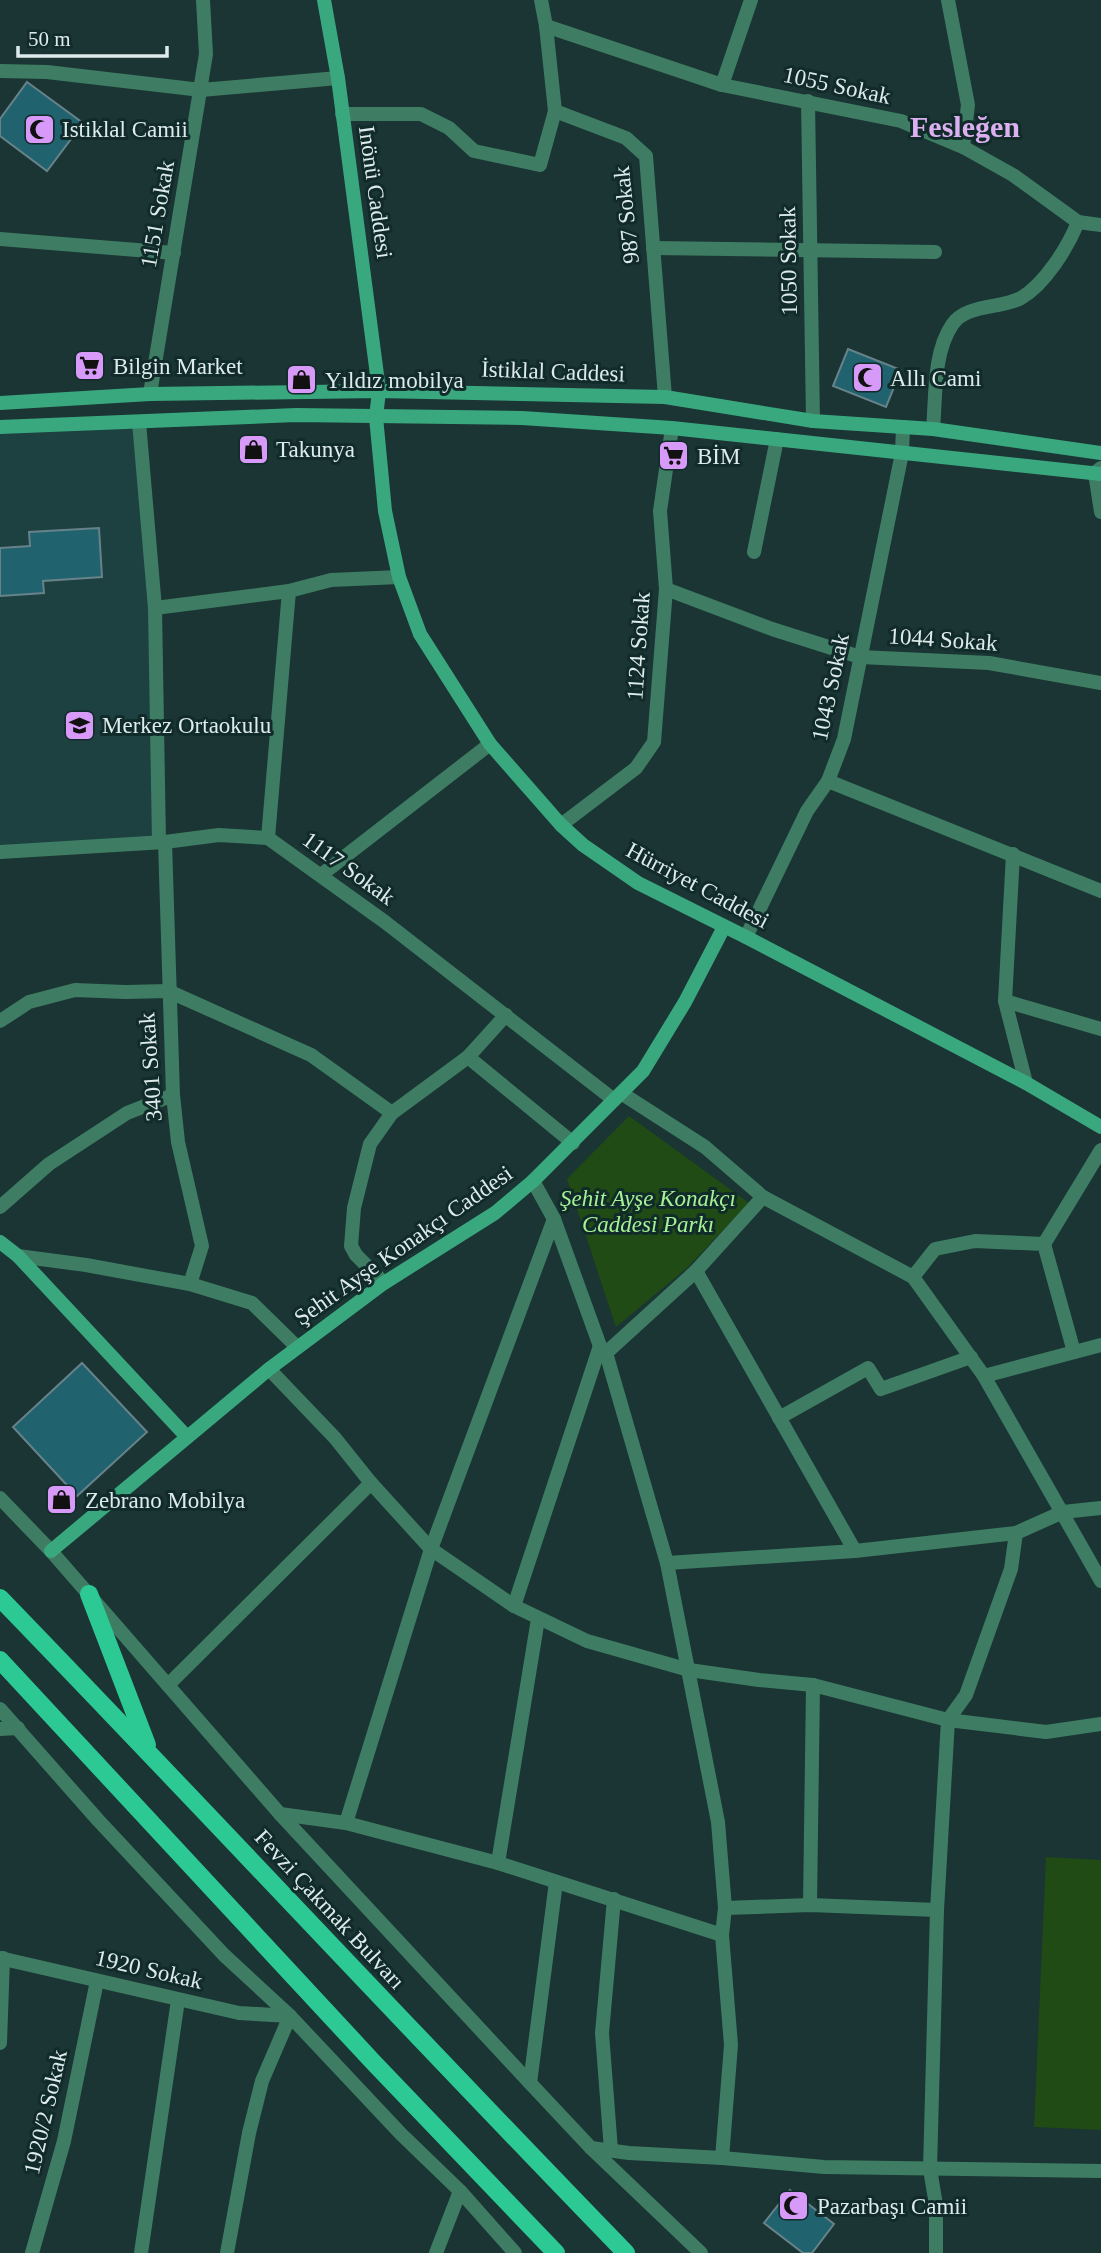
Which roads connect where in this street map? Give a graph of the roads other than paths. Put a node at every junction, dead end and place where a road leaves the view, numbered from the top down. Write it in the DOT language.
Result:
graph roads {
  1 [pos="203,0"];
  2 [pos="324,0"];
  3 [pos="541,0"];
  4 [pos="751,0"];
  5 [pos="948,0"];
  6 [pos="546,26"];
  7 [pos="0,71"];
  8 [pos="338,78"];
  9 [pos="722,85"];
  10 [pos="201,90"];
  11 [pos="808,101"];
  12 [pos="555,111"];
  13 [pos="342,114"];
  14 [pos="963,147"];
  15 [pos="1078,222"];
  16 [pos="1101,225"];
  17 [pos="0,239"];
  18 [pos="653,248"];
  19 [pos="810,250"];
  20 [pos="935,252"];
  21 [pos="174,253"];
  22 [pos="379,391"];
  23 [pos="150,394"];
  24 [pos="665,397"];
  25 [pos="0,403"];
  26 [pos="376,417"];
  27 [pos="813,421"];
  28 [pos="139,422"];
  29 [pos="0,427"];
  30 [pos="903,427"];
  31 [pos="673,428"];
  32 [pos="933,429"];
  33 [pos="777,439"];
  34 [pos="902,453"];
  35 [pos="1101,453"];
  36 [pos="1099,471"];
  37 [pos="1101,512"];
  38 [pos="754,552"];
  39 [pos="399,577"];
  40 [pos="666,589"];
  41 [pos="289,591"];
  42 [pos="155,608"];
  43 [pos="860,657"];
  44 [pos="1101,683"];
  45 [pos="490,744"];
  46 [pos="828,781"];
  47 [pos="561,825"];
  48 [pos="268,838"];
  49 [pos="162,842"];
  50 [pos="0,852"];
  51 [pos="1013,854"];
  52 [pos="321,875"];
  53 [pos="1101,891"];
  54 [pos="724,927"];
  55 [pos="746,937"];
  56 [pos="168,990"];
  57 [pos="1005,1001"];
  58 [pos="506,1015"];
  59 [pos="0,1021"];
  60 [pos="1101,1029"];
  61 [pos="468,1057"];
  62 [pos="1026,1083"];
  63 [pos="173,1095"];
  64 [pos="617,1097"];
  65 [pos="392,1114"];
  66 [pos="1101,1127"];
  67 [pos="573,1143"];
  68 [pos="1101,1150"];
  69 [pos="533,1181"];
  70 [pos="763,1197"];
  71 [pos="0,1208"];
  72 [pos="554,1219"];
  73 [pos="0,1242"];
  74 [pos="1044,1244"];
  75 [pos="18,1256"];
  76 [pos="696,1271"];
  77 [pos="913,1277"];
  78 [pos="384,1283"];
  79 [pos="190,1284"];
  80 [pos="1101,1345"];
  81 [pos="297,1347"];
  82 [pos="603,1350"];
  83 [pos="1074,1352"];
  84 [pos="971,1357"];
  85 [pos="269,1369"];
  86 [pos="984,1376"];
  87 [pos="779,1418"];
  88 [pos="187,1437"];
  89 [pos="371,1483"];
  90 [pos="0,1498"];
  91 [pos="1101,1508"];
  92 [pos="1063,1512"];
  93 [pos="1016,1533"];
  94 [pos="431,1549"];
  95 [pos="51,1551"];
  96 [pos="855,1551"];
  97 [pos="667,1563"];
  98 [pos="1101,1581"];
  99 [pos="89,1594"];
  100 [pos="0,1598"];
  101 [pos="514,1606"];
  102 [pos="538,1619"];
  103 [pos="0,1660"];
  104 [pos="689,1670"];
  105 [pos="168,1685"];
  106 [pos="813,1685"];
  107 [pos="0,1709"];
  108 [pos="948,1720"];
  109 [pos="1101,1724"];
  110 [pos="18,1728"];
  111 [pos="0,1729"];
  112 [pos="149,1752"];
  113 [pos="280,1814"];
  114 [pos="346,1823"];
  115 [pos="498,1863"];
  116 [pos="556,1882"];
  117 [pos="614,1899"];
  118 [pos="810,1905"];
  119 [pos="725,1908"];
  120 [pos="937,1910"];
  121 [pos="722,1935"];
  122 [pos="1,1958"];
  123 [pos="97,1981"];
  124 [pos="178,2000"];
  125 [pos="290,2016"];
  126 [pos="0,2043"];
  127 [pos="530,2083"];
  128 [pos="591,2148"];
  129 [pos="611,2150"];
  130 [pos="722,2158"];
  131 [pos="930,2169"];
  132 [pos="1101,2171"];
  133 [pos="460,2191"];
  134 [pos="33,2253"];
  135 [pos="141,2253"];
  136 [pos="228,2253"];
  137 [pos="436,2253"];
  138 [pos="515,2253"];
  139 [pos="556,2253"];
  140 [pos="626,2253"];
  141 [pos="701,2253"];
  142 [pos="936,2253"];
  1 -- 10 [label="street, 1151 Sokak"];
  2 -- 8 [label="street, Inönü Caddesi"];
  3 -- 6 [label="street"];
  4 -- 9 [label="street"];
  5 -- 14 [label="street"];
  6 -- 9 [label="street, 1055 Sokak"];
  6 -- 12 [label="street"];
  7 -- 10 [label="street"];
  8 -- 10 [label="street"];
  8 -- 13 [label="street, Inönü Caddesi"];
  9 -- 11 [label="street, 1055 Sokak"];
  10 -- 21 [label="street, 1151 Sokak"];
  11 -- 14 [label="street, 1055 Sokak"];
  11 -- 19 [label="street, 1050 Sokak"];
  12 -- 13 [label="street"];
  12 -- 18 [label="street, 987 Sokak"];
  13 -- 22 [label="street, Inönü Caddesi"];
  14 -- 15 [label="street, 1055 Sokak"];
  15 -- 16 [label="street, 1055 Sokak"];
  15 -- 32 [label="street"];
  17 -- 21 [label="street"];
  18 -- 19 [label="street"];
  18 -- 24 [label="street, 987 Sokak"];
  19 -- 20 [label="street"];
  19 -- 27 [label="street, 1050 Sokak"];
  21 -- 23 [label="street, 1151 Sokak"];
  22 -- 23 [label="street, İstiklal Caddesi"];
  22 -- 24 [label="street, İstiklal Caddesi"];
  22 -- 26 [label="street, Hürriyet Caddesi"];
  23 -- 25 [label="street, İstiklal Caddesi"];
  24 -- 27 [label="street, İstiklal Caddesi"];
  26 -- 28 [label="street"];
  26 -- 31 [label="street"];
  26 -- 39 [label="street, Hürriyet Caddesi"];
  27 -- 30 [label="street, İstiklal Caddesi"];
  28 -- 29 [label="street"];
  28 -- 42 [label="street, 3401 Sokak"];
  30 -- 32 [label="street, İstiklal Caddesi"];
  30 -- 34 [label="street, 1043 Sokak"];
  31 -- 33 [label="street"];
  31 -- 40 [label="street, 1124 Sokak"];
  32 -- 35 [label="street, İstiklal Caddesi"];
  33 -- 34 [label="street"];
  33 -- 38 [label="street"];
  34 -- 36 [label="street"];
  34 -- 43 [label="street, 1043 Sokak"];
  36 -- 37 [label="street"];
  39 -- 41 [label="street"];
  39 -- 45 [label="street, Hürriyet Caddesi"];
  40 -- 43 [label="street, 1044 Sokak"];
  40 -- 47 [label="street, 1124 Sokak"];
  41 -- 42 [label="street"];
  41 -- 48 [label="street"];
  42 -- 49 [label="street, 3401 Sokak"];
  43 -- 44 [label="street, 1044 Sokak"];
  43 -- 46 [label="street, 1043 Sokak"];
  45 -- 47 [label="street, Hürriyet Caddesi"];
  45 -- 52 [label="street"];
  46 -- 51 [label="street"];
  46 -- 55 [label="street, 1043 Sokak"];
  47 -- 54 [label="street, Hürriyet Caddesi"];
  48 -- 49 [label="street, 1117 Sokak"];
  48 -- 52 [label="street, 1117 Sokak"];
  49 -- 50 [label="street, 1117 Sokak"];
  49 -- 56 [label="street, 3401 Sokak"];
  51 -- 53 [label="street"];
  51 -- 57 [label="street"];
  52 -- 58 [label="street, 1117 Sokak"];
  54 -- 55 [label="street, Hürriyet Caddesi"];
  54 -- 64 [label="street, Şehit Ayşe Konakçı Caddesi"];
  55 -- 62 [label="street, Hürriyet Caddesi"];
  56 -- 59 [label="street"];
  56 -- 63 [label="street, 3401 Sokak"];
  56 -- 65 [label="street"];
  57 -- 60 [label="street"];
  57 -- 62 [label="street"];
  58 -- 61 [label="street"];
  58 -- 64 [label="street, 1117 Sokak"];
  61 -- 65 [label="street"];
  61 -- 67 [label="street"];
  62 -- 66 [label="street, Hürriyet Caddesi"];
  63 -- 71 [label="street"];
  63 -- 79 [label="street, 3401 Sokak"];
  64 -- 67 [label="street, Şehit Ayşe Konakçı Caddesi"];
  64 -- 70 [label="street, 1117 Sokak"];
  65 -- 78 [label="street"];
  67 -- 69 [label="street, Şehit Ayşe Konakçı Caddesi"];
  68 -- 74 [label="street"];
  69 -- 72 [label="street"];
  69 -- 78 [label="street, Şehit Ayşe Konakçı Caddesi"];
  70 -- 76 [label="street"];
  70 -- 77 [label="street, 1117 Sokak"];
  72 -- 82 [label="street"];
  72 -- 94 [label="street"];
  73 -- 75 [label="street"];
  74 -- 77 [label="street"];
  74 -- 83 [label="street"];
  75 -- 79 [label="street"];
  75 -- 88 [label="street"];
  76 -- 82 [label="street"];
  76 -- 87 [label="street"];
  77 -- 84 [label="street"];
  78 -- 81 [label="street, Şehit Ayşe Konakçı Caddesi"];
  79 -- 81 [label="street"];
  80 -- 83 [label="street"];
  81 -- 85 [label="street, Şehit Ayşe Konakçı Caddesi"];
  82 -- 97 [label="street"];
  82 -- 101 [label="street"];
  83 -- 86 [label="street"];
  84 -- 86 [label="street"];
  84 -- 87 [label="street"];
  85 -- 88 [label="street, Şehit Ayşe Konakçı Caddesi"];
  85 -- 89 [label="street"];
  86 -- 92 [label="street"];
  87 -- 96 [label="street"];
  88 -- 95 [label="street, Şehit Ayşe Konakçı Caddesi"];
  89 -- 94 [label="street"];
  89 -- 105 [label="street"];
  90 -- 95 [label="street"];
  91 -- 92 [label="street"];
  92 -- 93 [label="street"];
  92 -- 98 [label="street"];
  93 -- 96 [label="street"];
  93 -- 108 [label="street"];
  94 -- 101 [label="street"];
  94 -- 114 [label="street"];
  95 -- 99 [label="street"];
  96 -- 97 [label="street"];
  97 -- 104 [label="street"];
  99 -- 105 [label="street"];
  99 -- 112 [label="main road"];
  100 -- 112 [label="main road, Fevzi Çakmak Bulvarı"];
  101 -- 102 [label="street"];
  102 -- 104 [label="street"];
  102 -- 115 [label="street"];
  103 -- 139 [label="main road"];
  104 -- 106 [label="street"];
  104 -- 119 [label="street"];
  105 -- 113 [label="street"];
  106 -- 108 [label="street"];
  106 -- 118 [label="street"];
  107 -- 110 [label="street"];
  108 -- 109 [label="street"];
  108 -- 120 [label="street"];
  110 -- 111 [label="street"];
  110 -- 125 [label="street"];
  112 -- 140 [label="main road, Fevzi Çakmak Bulvarı"];
  113 -- 114 [label="street"];
  113 -- 127 [label="street"];
  114 -- 115 [label="street"];
  115 -- 116 [label="street"];
  116 -- 117 [label="street"];
  116 -- 127 [label="street"];
  117 -- 121 [label="street"];
  117 -- 129 [label="street"];
  118 -- 119 [label="street"];
  118 -- 120 [label="street"];
  119 -- 121 [label="street"];
  120 -- 131 [label="street"];
  121 -- 130 [label="street"];
  122 -- 123 [label="street, 1920 Sokak"];
  122 -- 126 [label="street"];
  123 -- 124 [label="street, 1920 Sokak"];
  123 -- 134 [label="street, 1920/2 Sokak"];
  124 -- 125 [label="street, 1920 Sokak"];
  124 -- 135 [label="street"];
  125 -- 133 [label="street"];
  125 -- 136 [label="street"];
  127 -- 128 [label="street"];
  128 -- 129 [label="street"];
  128 -- 141 [label="street"];
  129 -- 130 [label="street"];
  130 -- 131 [label="street"];
  131 -- 132 [label="street"];
  131 -- 142 [label="street"];
  133 -- 137 [label="street"];
  133 -- 138 [label="street"];
}
